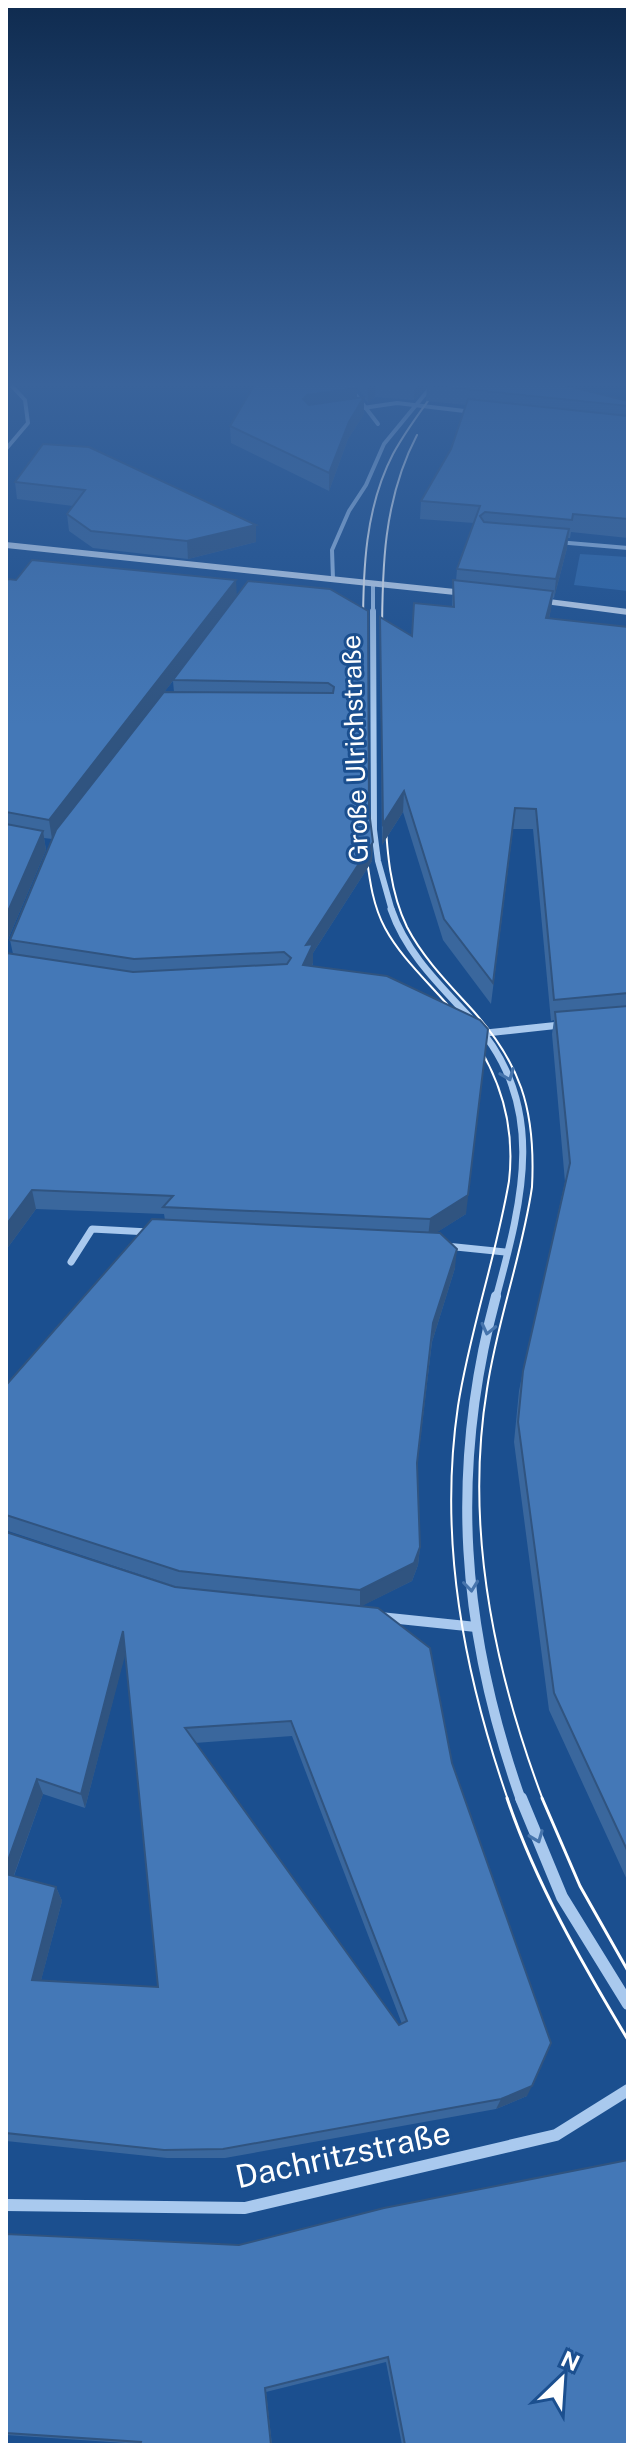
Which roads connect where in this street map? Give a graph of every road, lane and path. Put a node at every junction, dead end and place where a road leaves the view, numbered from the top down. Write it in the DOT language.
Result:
graph roads {
  1 [pos="359,496"];
  2 [pos="554,541"];
  3 [pos="6,545"];
  4 [pos="628,548"];
  5 [pos="333,579"];
  6 [pos="373,584"];
  7 [pos="482,595"];
  8 [pos="522,599"];
  9 [pos="628,612"];
  10 [pos="574,1024"];
  11 [pos="486,1033"];
  12 [pos="155,1232"];
  13 [pos="440,1246"];
  14 [pos="505,1252"];
  15 [pos="71,1262"];
  16 [pos="367,1616"];
  17 [pos="476,1627"];
  18 [pos="628,2004"];
  19 [pos="628,2090"];
  20 [pos="6,2205"];
  1 -- 5 [label="street"];
  2 -- 4 [label="street"];
  3 -- 5 [label="street"];
  5 -- 6 [label="street"];
  6 -- 7 [label="street"];
  6 -- 11 [label="street, Große Ulrichstraße"];
  8 -- 9 [label="street"];
  10 -- 11 [label="street"];
  11 -- 14 [label="street, Große Ulrichstraße, one-way"];
  12 -- 15 [label="street"];
  13 -- 14 [label="street"];
  14 -- 17 [label="street, Große Ulrichstraße, one-way"];
  16 -- 17 [label="street"];
  17 -- 18 [label="street, Große Ulrichstraße, one-way"];
  19 -- 20 [label="street, Dachritzstraße"];
}
